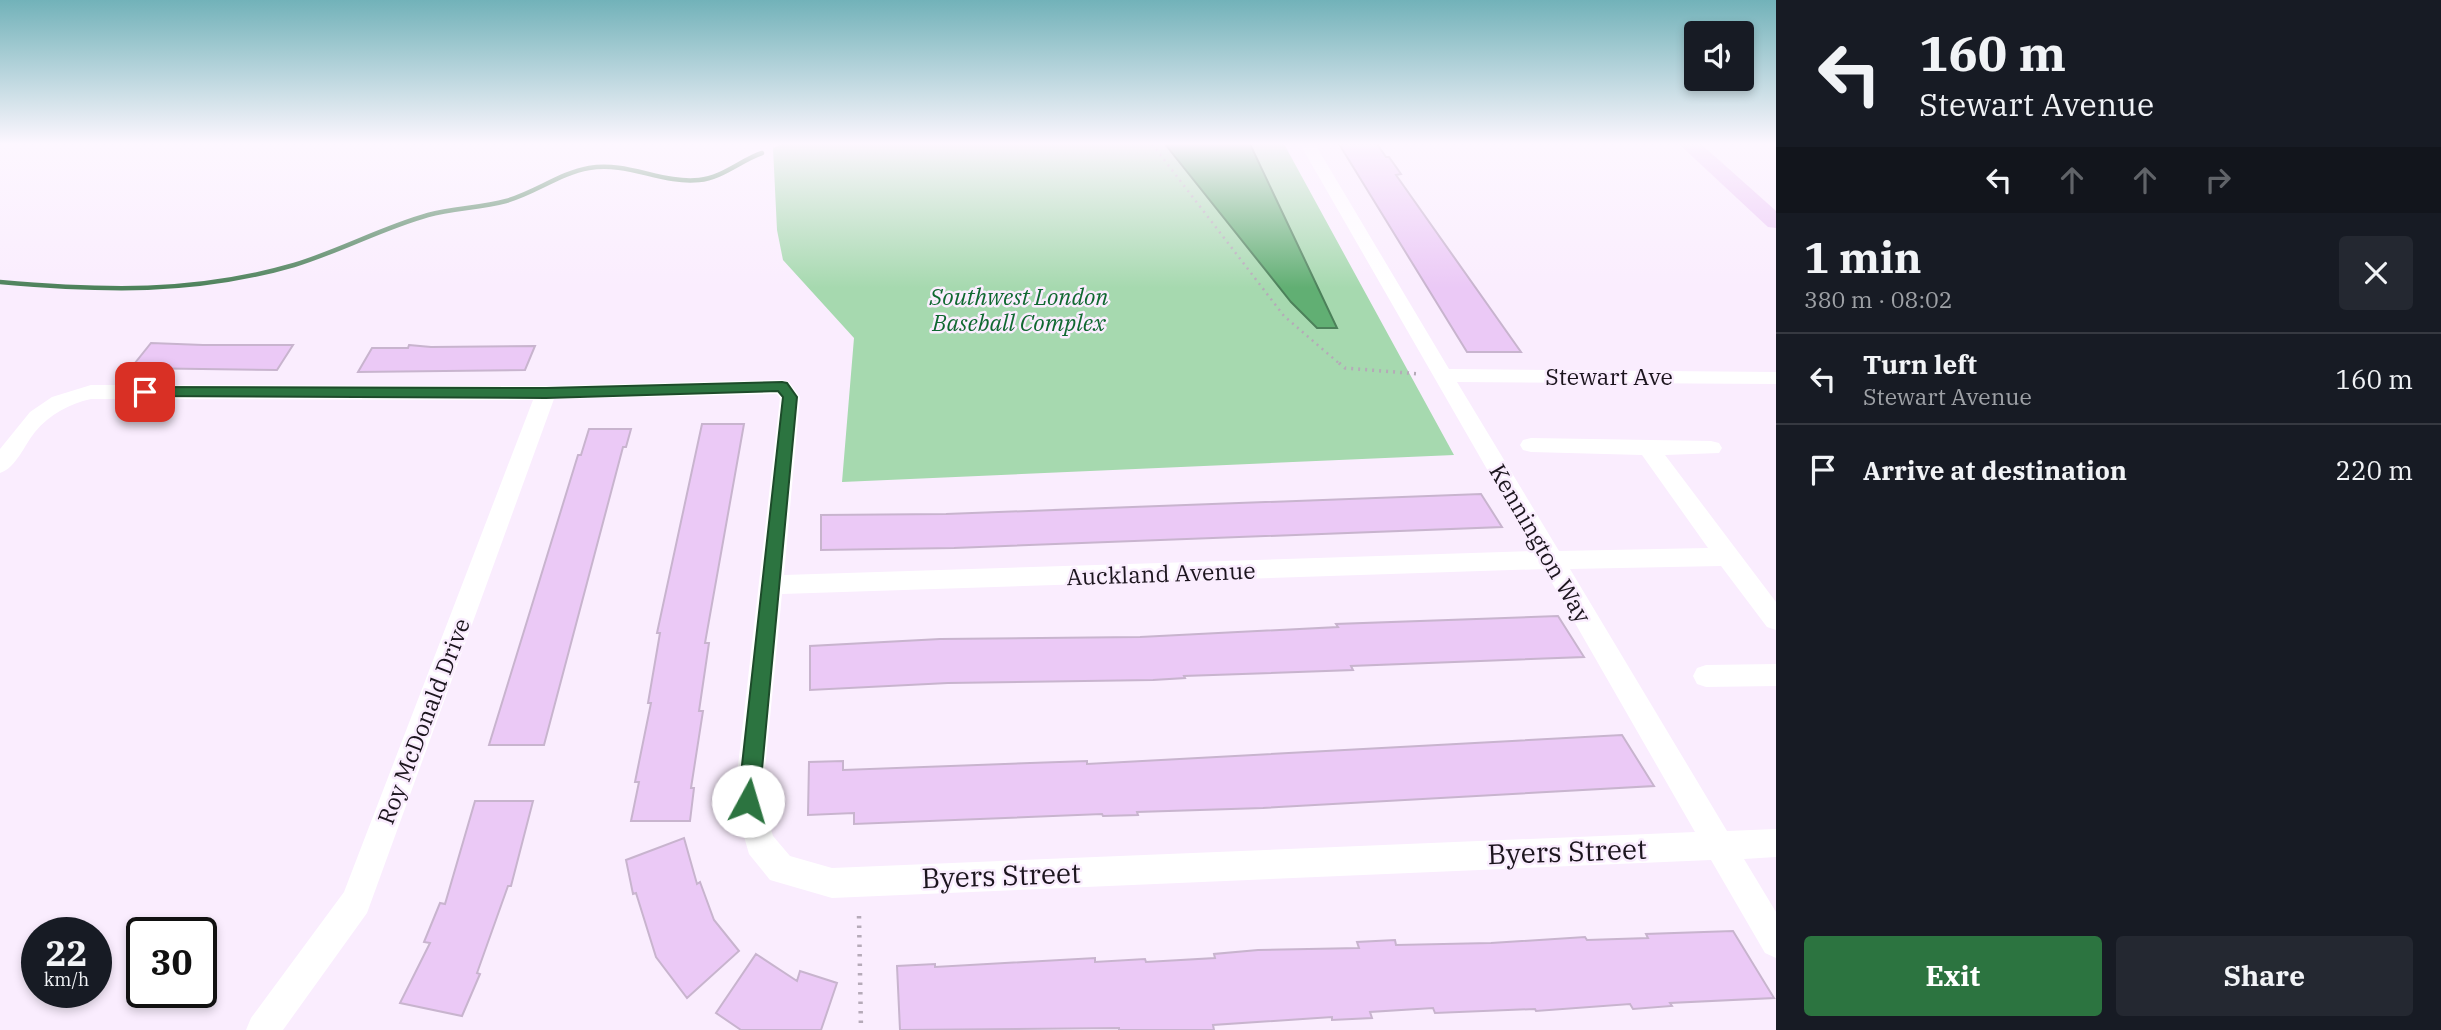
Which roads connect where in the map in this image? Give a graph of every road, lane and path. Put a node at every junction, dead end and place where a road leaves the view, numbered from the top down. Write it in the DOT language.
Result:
graph roads {
  1 [pos="1189,192"];
  2 [pos="1335,192"];
  3 [pos="1743,192"];
  4 [pos="1776,222"];
  5 [pos="1443,375"];
  6 [pos="1776,377"];
  7 [pos="546,393"];
  8 [pos="1531,445"];
  9 [pos="1648,448"];
  10 [pos="1711,448"];
  11 [pos="0,466"];
  12 [pos="1727,558"];
  13 [pos="1552,561"];
  14 [pos="771,586"];
  15 [pos="1776,620"];
  16 [pos="1706,676"];
  17 [pos="1776,676"];
  18 [pos="1776,842"];
  19 [pos="1718,844"];
  20 [pos="859,916"];
  21 [pos="1776,942"];
  22 [pos="263,1030"];
  23 [pos="861,1030"];
  1 -- 5 [label="path"];
  2 -- 5 [label="street, Kennington Way"];
  3 -- 4 [label="main road"];
  5 -- 6 [label="street, Stewart Ave"];
  5 -- 13 [label="street, Kennington Way"];
  7 -- 11 [label="street"];
  7 -- 14 [label="street, Byers Street"];
  7 -- 22 [label="street, Roy McDonald Drive"];
  8 -- 9 [label="street"];
  9 -- 10 [label="street"];
  9 -- 12 [label="street"];
  12 -- 13 [label="street, Auckland Avenue"];
  12 -- 15 [label="street"];
  13 -- 14 [label="street, Auckland Avenue"];
  13 -- 19 [label="street, Kennington Way"];
  14 -- 19 [label="street, Byers Street"];
  16 -- 17 [label="street"];
  18 -- 19 [label="lane"];
  19 -- 21 [label="street, Kennington Way"];
  20 -- 23 [label="path"];
}
